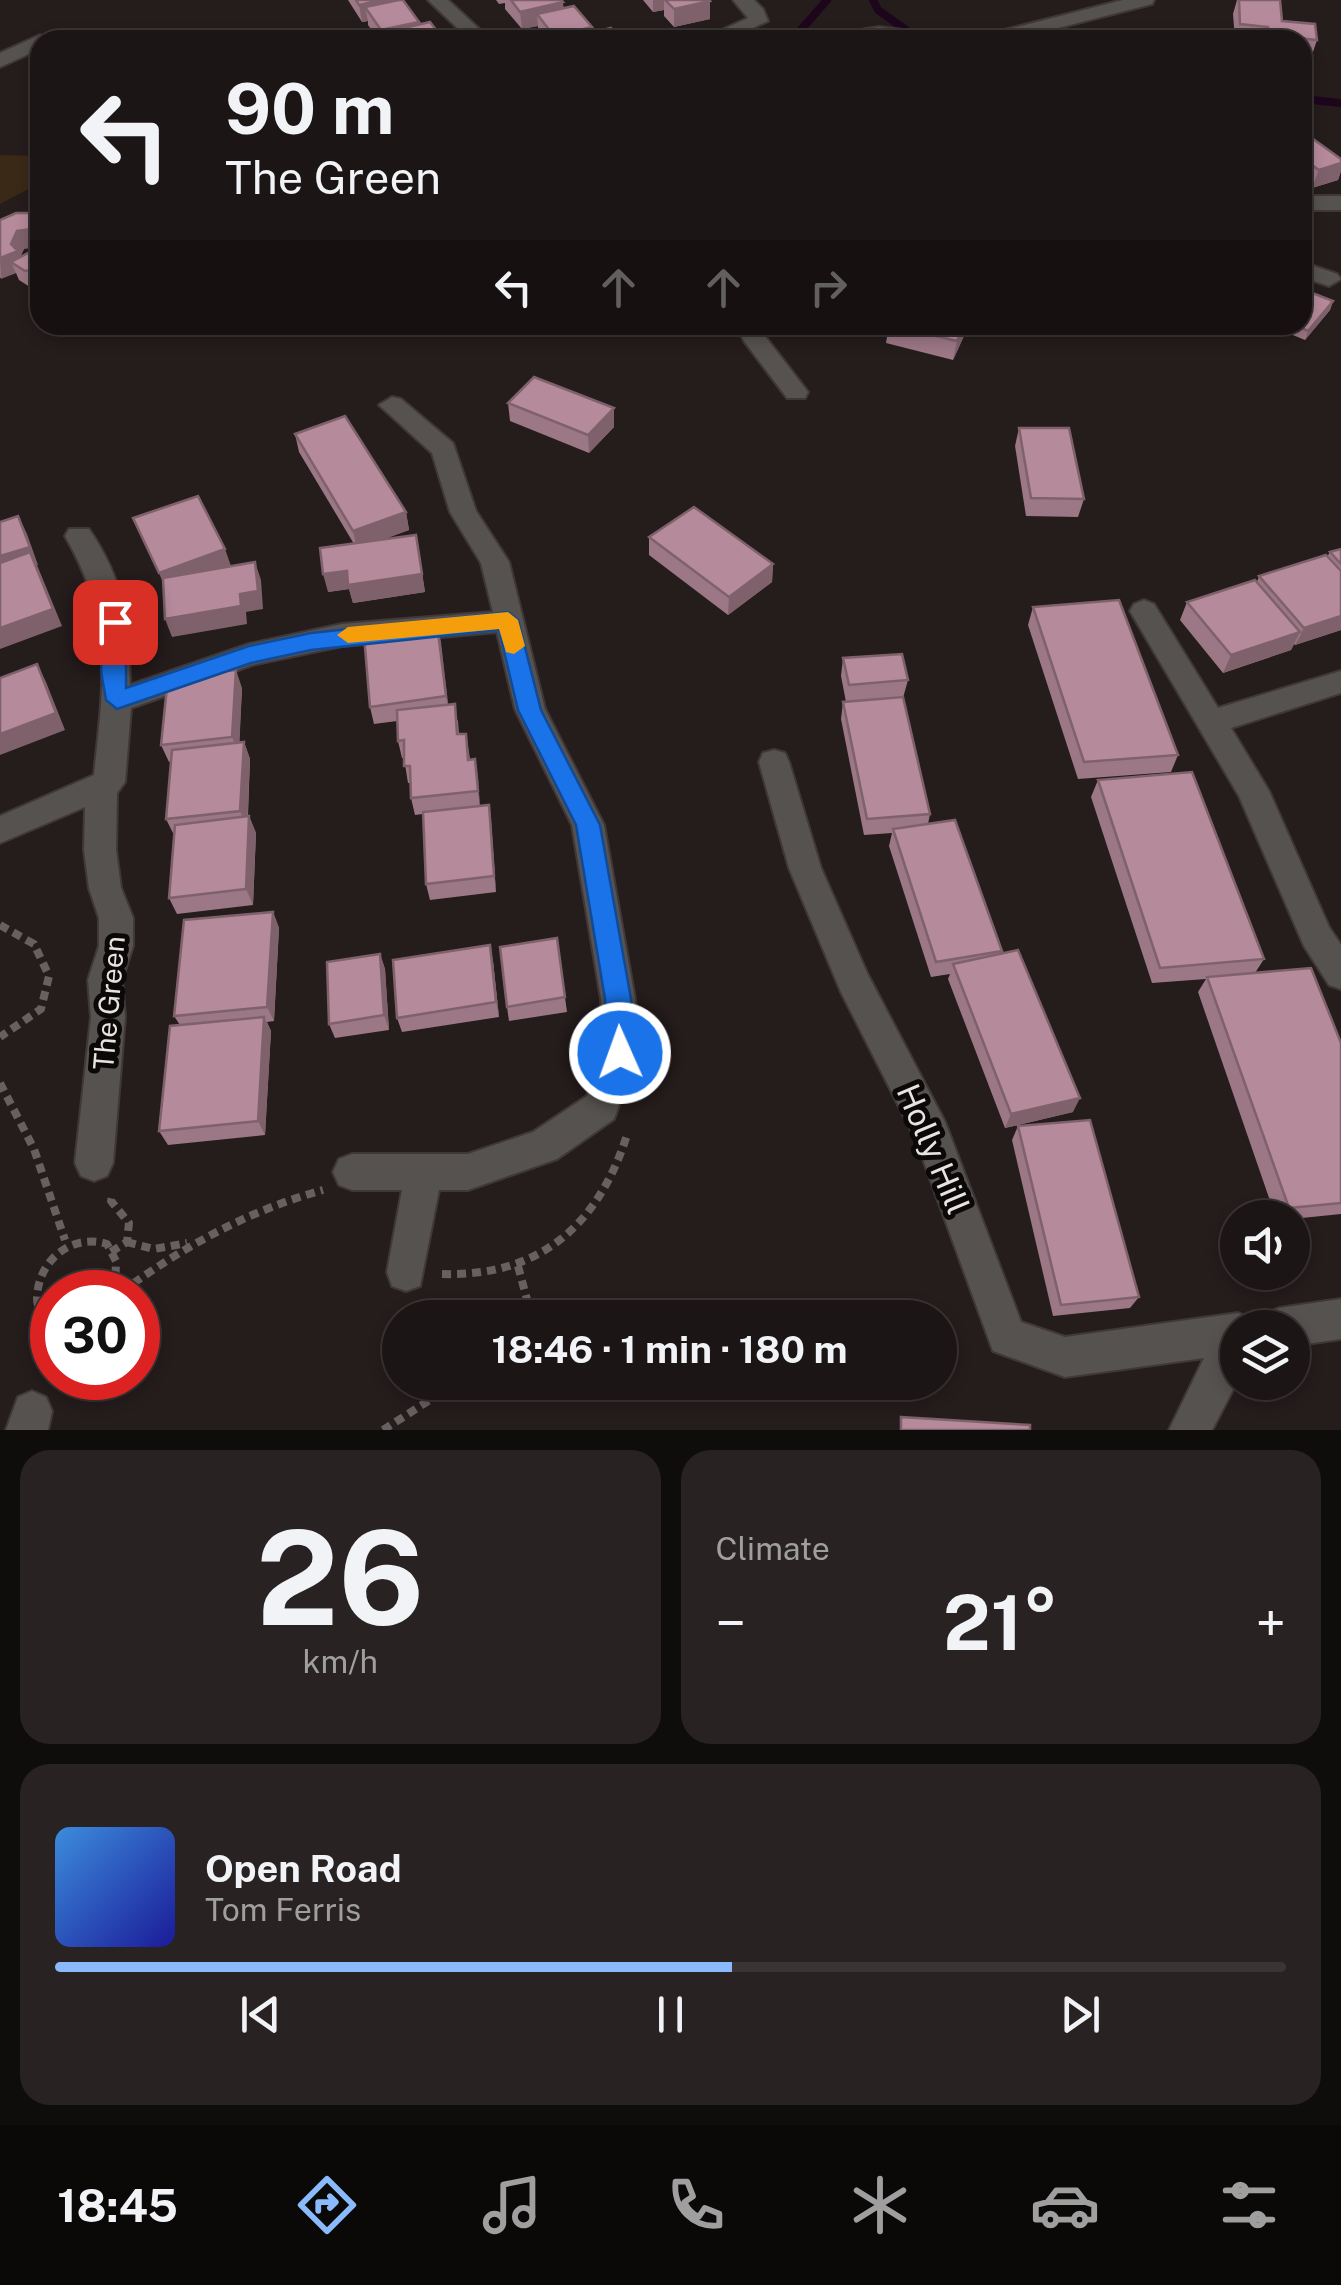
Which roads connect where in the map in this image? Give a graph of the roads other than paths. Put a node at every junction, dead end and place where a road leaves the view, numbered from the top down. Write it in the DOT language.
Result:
graph roads {
  1 [pos="437,0"];
  2 [pos="742,0"];
  3 [pos="1145,0"];
  4 [pos="470,30"];
  5 [pos="735,30"];
  6 [pos="1027,30"];
  7 [pos="30,46"];
  8 [pos="0,61"];
  9 [pos="1312,203"];
  10 [pos="1341,203"];
  11 [pos="1312,273"];
  12 [pos="1329,279"];
  13 [pos="752,335"];
  14 [pos="796,392"];
  15 [pos="392,405"];
  16 [pos="79,536"];
  17 [pos="1144,611"];
  18 [pos="508,620"];
  19 [pos="1341,682"];
  20 [pos="117,700"];
  21 [pos="1212,722"];
  22 [pos="774,762"];
  23 [pos="101,786"];
  24 [pos="0,830"];
  25 [pos="1341,974"];
  26 [pos="94,1163"];
  27 [pos="352,1172"];
  28 [pos="424,1172"];
  29 [pos="406,1272"];
  30 [pos="1341,1319"];
  31 [pos="1310,1324"];
  32 [pos="1220,1335"];
  33 [pos="1220,1372"];
  34 [pos="1190,1430"];
  1 -- 4 [label="street"];
  2 -- 5 [label="street"];
  3 -- 6 [label="street"];
  7 -- 8 [label="street"];
  9 -- 10 [label="street"];
  11 -- 12 [label="street"];
  13 -- 14 [label="street"];
  15 -- 18 [label="street"];
  16 -- 20 [label="street, The Green"];
  17 -- 21 [label="street"];
  18 -- 20 [label="street"];
  18 -- 28 [label="street"];
  19 -- 21 [label="street"];
  20 -- 23 [label="street, The Green"];
  21 -- 25 [label="street"];
  22 -- 32 [label="street, Holly Hill"];
  23 -- 24 [label="street"];
  23 -- 26 [label="street, The Green"];
  27 -- 28 [label="street"];
  28 -- 29 [label="street"];
  30 -- 31 [label="street"];
  33 -- 34 [label="street, Holly Hill"];
}
